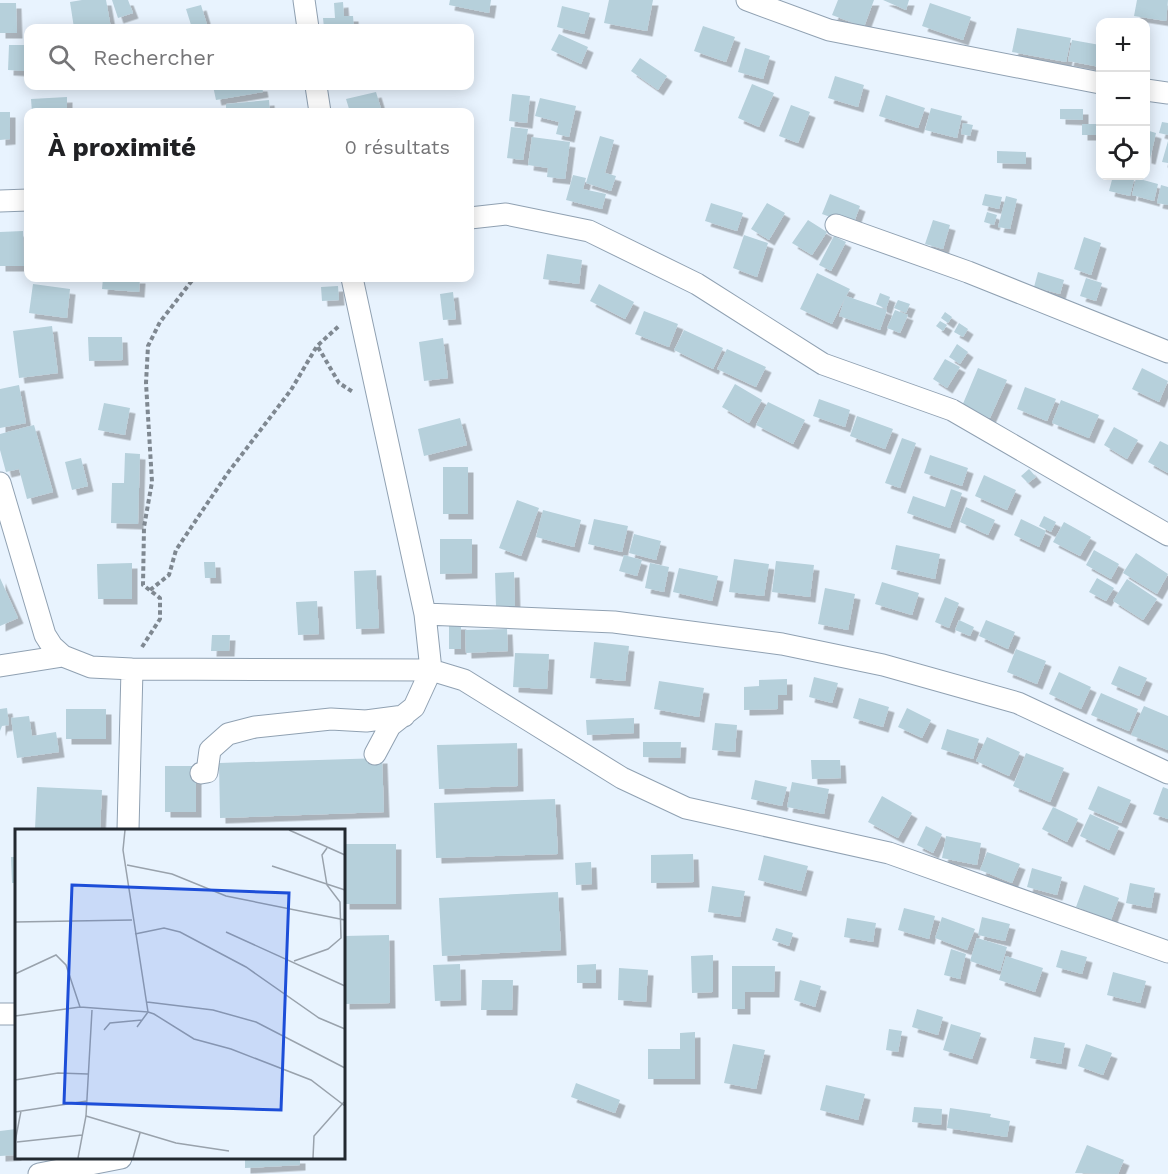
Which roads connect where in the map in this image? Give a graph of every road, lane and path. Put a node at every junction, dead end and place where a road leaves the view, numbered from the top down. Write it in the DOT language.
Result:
graph roads {
  1 [pos="304,0"];
  2 [pos="747,0"];
  3 [pos="307,24"];
  4 [pos="1096,82"];
  5 [pos="317,90"];
  6 [pos="1150,91"];
  7 [pos="1168,93"];
  8 [pos="319,108"];
  9 [pos="24,200"];
  10 [pos="0,201"];
  11 [pos="474,218"];
  12 [pos="836,225"];
  13 [pos="191,282"];
  14 [pos="353,282"];
  15 [pos="357,306"];
  16 [pos="317,346"];
  17 [pos="1168,352"];
  18 [pos="379,402"];
  19 [pos="0,483"];
  20 [pos="1168,535"];
  21 [pos="150,590"];
  22 [pos="425,614"];
  23 [pos="63,656"];
  24 [pos="0,666"];
  25 [pos="132,669"];
  26 [pos="431,670"];
  27 [pos="404,716"];
  28 [pos="375,754"];
  29 [pos="201,773"];
  30 [pos="1168,773"];
  31 [pos="128,829"];
  32 [pos="1168,952"];
  33 [pos="116,1159"];
  34 [pos="121,1159"];
  35 [pos="39,1174"];
  36 [pos="120,1174"];
  1 -- 3 [label="street"];
  2 -- 4 [label="street"];
  5 -- 8 [label="street"];
  6 -- 7 [label="street"];
  9 -- 10 [label="street"];
  11 -- 20 [label="street"];
  12 -- 17 [label="street"];
  13 -- 21 [label="path"];
  14 -- 15 [label="street"];
  15 -- 16 [label="path"];
  15 -- 18 [label="street"];
  16 -- 18 [label="path"];
  16 -- 21 [label="path"];
  18 -- 22 [label="street"];
  19 -- 23 [label="street"];
  21 -- 25 [label="path"];
  22 -- 26 [label="street"];
  22 -- 30 [label="street"];
  23 -- 24 [label="street"];
  23 -- 25 [label="street"];
  25 -- 26 [label="street"];
  25 -- 31 [label="street"];
  26 -- 27 [label="street"];
  26 -- 32 [label="street"];
  27 -- 28 [label="street"];
  27 -- 29 [label="street"];
  33 -- 35 [label="street"];
  34 -- 36 [label="street"];
}
